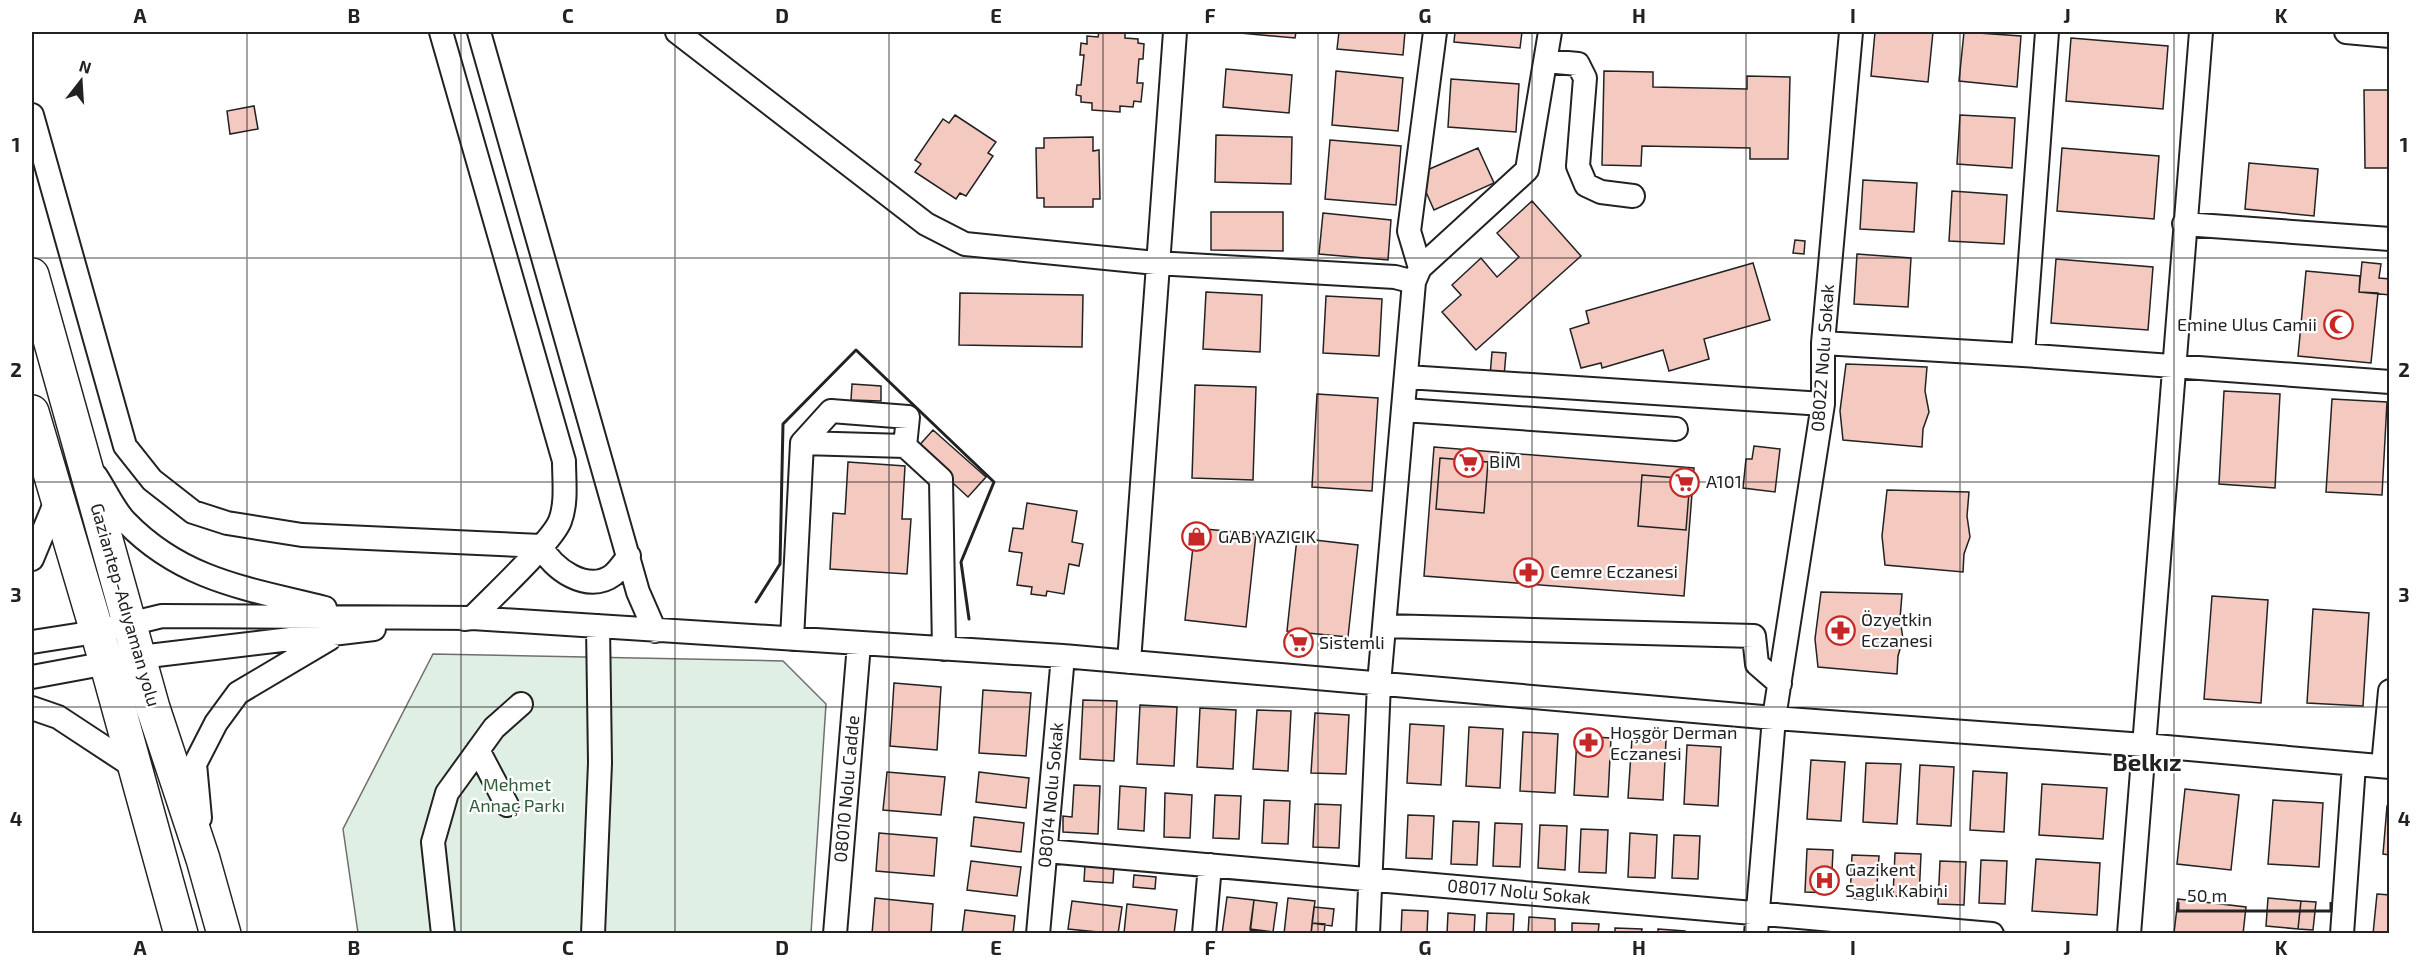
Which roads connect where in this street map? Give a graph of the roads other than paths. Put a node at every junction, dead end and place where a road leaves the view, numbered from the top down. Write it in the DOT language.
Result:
graph roads {
  1 [pos="441,32"];
  2 [pos="479,32"];
  3 [pos="677,32"];
  4 [pos="1175,32"];
  5 [pos="1435,32"];
  6 [pos="1550,32"];
  7 [pos="1851,32"];
  8 [pos="2047,32"];
  9 [pos="2201,32"];
  10 [pos="2346,32"];
  11 [pos="2390,36"];
  12 [pos="1546,61"];
  13 [pos="32,115"];
  14 [pos="1633,196"];
  15 [pos="2184,224"];
  16 [pos="2390,239"];
  17 [pos="1156,263"];
  18 [pos="32,275"];
  19 [pos="1417,275"];
  20 [pos="1823,343"];
  21 [pos="2023,355"];
  22 [pos="2176,367"];
  23 [pos="1407,377"];
  24 [pos="2390,382"];
  25 [pos="1823,404"];
  26 [pos="1404,410"];
  27 [pos="32,412"];
  28 [pos="1676,429"];
  29 [pos="802,443"];
  30 [pos="905,446"];
  31 [pos="83,456"];
  32 [pos="56,501"];
  33 [pos="541,546"];
  34 [pos="629,556"];
  35 [pos="32,559"];
  36 [pos="362,617"];
  37 [pos="472,618"];
  38 [pos="129,623"];
  39 [pos="598,626"];
  40 [pos="1384,626"];
  41 [pos="655,631"];
  42 [pos="339,634"];
  43 [pos="792,639"];
  44 [pos="32,642"];
  45 [pos="859,644"];
  46 [pos="101,647"];
  47 [pos="944,649"];
  48 [pos="1063,656"];
  49 [pos="140,657"];
  50 [pos="1129,662"];
  51 [pos="32,677"];
  52 [pos="1379,684"];
  53 [pos="1780,684"];
  54 [pos="2390,692"];
  55 [pos="521,704"];
  56 [pos="32,708"];
  57 [pos="1774,718"];
  58 [pos="2144,745"];
  59 [pos="478,750"];
  60 [pos="2354,765"];
  61 [pos="134,767"];
  62 [pos="2386,767"];
  63 [pos="507,805"];
  64 [pos="1046,851"];
  65 [pos="203,859"];
  66 [pos="1210,865"];
  67 [pos="1372,879"];
  68 [pos="1757,923"];
  69 [pos="181,933"];
  70 [pos="224,933"];
  71 [pos="443,933"];
  72 [pos="592,933"];
  73 [pos="835,933"];
  74 [pos="1038,933"];
  75 [pos="1204,933"];
  76 [pos="1368,933"];
  77 [pos="1992,933"];
  78 [pos="2129,933"];
  79 [pos="2342,933"];
  1 -- 33 [label="street"];
  2 -- 34 [label="street"];
  3 -- 17 [label="street"];
  4 -- 17 [label="street"];
  5 -- 19 [label="street"];
  6 -- 12 [label="street"];
  7 -- 20 [label="street, 08022 Nolu Sokak"];
  8 -- 21 [label="street"];
  9 -- 15 [label="street"];
  10 -- 11 [label="street"];
  12 -- 14 [label="street"];
  12 -- 19 [label="street"];
  13 -- 33 [label="street"];
  15 -- 16 [label="street"];
  15 -- 22 [label="street"];
  17 -- 19 [label="street"];
  17 -- 50 [label="street"];
  18 -- 31 [label="highway, Gaziantep-Adıyaman yolu"];
  19 -- 23 [label="street"];
  20 -- 21 [label="street"];
  20 -- 25 [label="street, 08022 Nolu Sokak"];
  21 -- 22 [label="street"];
  22 -- 24 [label="street"];
  22 -- 58 [label="street"];
  23 -- 25 [label="street"];
  23 -- 26 [label="street"];
  25 -- 53 [label="street, 08022 Nolu Sokak"];
  26 -- 28 [label="street"];
  26 -- 40 [label="street"];
  27 -- 32 [label="highway, Gaziantep-Adıyaman yolu"];
  29 -- 30 [label="street"];
  29 -- 30 [label="street"];
  29 -- 43 [label="street"];
  30 -- 47 [label="street"];
  31 -- 36 [label="street"];
  31 -- 38 [label="highway, Gaziantep-Adıyaman yolu"];
  32 -- 35 [label="street"];
  32 -- 46 [label="highway, Gaziantep-Adıyaman yolu"];
  33 -- 34 [label="street"];
  33 -- 37 [label="street"];
  34 -- 41 [label="street"];
  36 -- 37 [label="street"];
  36 -- 38 [label="street"];
  37 -- 39 [label="street"];
  37 -- 42 [label="street"];
  38 -- 46 [label="street"];
  38 -- 49 [label="highway, Gaziantep-Adıyaman yolu"];
  39 -- 41 [label="street"];
  39 -- 72 [label="street"];
  40 -- 52 [label="street"];
  40 -- 53 [label="street"];
  41 -- 43 [label="street"];
  42 -- 49 [label="street"];
  42 -- 65 [label="street"];
  43 -- 45 [label="street"];
  44 -- 46 [label="street"];
  45 -- 47 [label="street"];
  45 -- 73 [label="street, 08010 Nolu Cadde"];
  46 -- 49 [label="street"];
  46 -- 51 [label="street"];
  46 -- 61 [label="highway, Gaziantep-Adıyaman yolu"];
  47 -- 48 [label="street"];
  48 -- 50 [label="street"];
  48 -- 64 [label="street, 08014 Nolu Sokak"];
  49 -- 65 [label="highway, Gaziantep-Adıyaman yolu"];
  50 -- 52 [label="street"];
  52 -- 57 [label="street"];
  52 -- 67 [label="street"];
  53 -- 57 [label="street, 08022 Nolu Sokak"];
  54 -- 62 [label="street"];
  55 -- 59 [label="street"];
  56 -- 61 [label="street"];
  57 -- 58 [label="street"];
  57 -- 68 [label="street, 08022 Nolu Sokak"];
  58 -- 60 [label="street"];
  58 -- 78 [label="street"];
  59 -- 63 [label="street"];
  59 -- 71 [label="street"];
  60 -- 62 [label="street"];
  60 -- 79 [label="street"];
  61 -- 69 [label="highway, Gaziantep-Adıyaman yolu"];
  64 -- 66 [label="street, 08017 Nolu Sokak"];
  64 -- 74 [label="street, 08014 Nolu Sokak"];
  65 -- 70 [label="highway, Gaziantep-Adıyaman yolu"];
  66 -- 67 [label="street, 08017 Nolu Sokak"];
  66 -- 75 [label="street"];
  67 -- 68 [label="street, 08017 Nolu Sokak"];
  67 -- 76 [label="street"];
  68 -- 77 [label="street, 08017 Nolu Sokak"];
}
